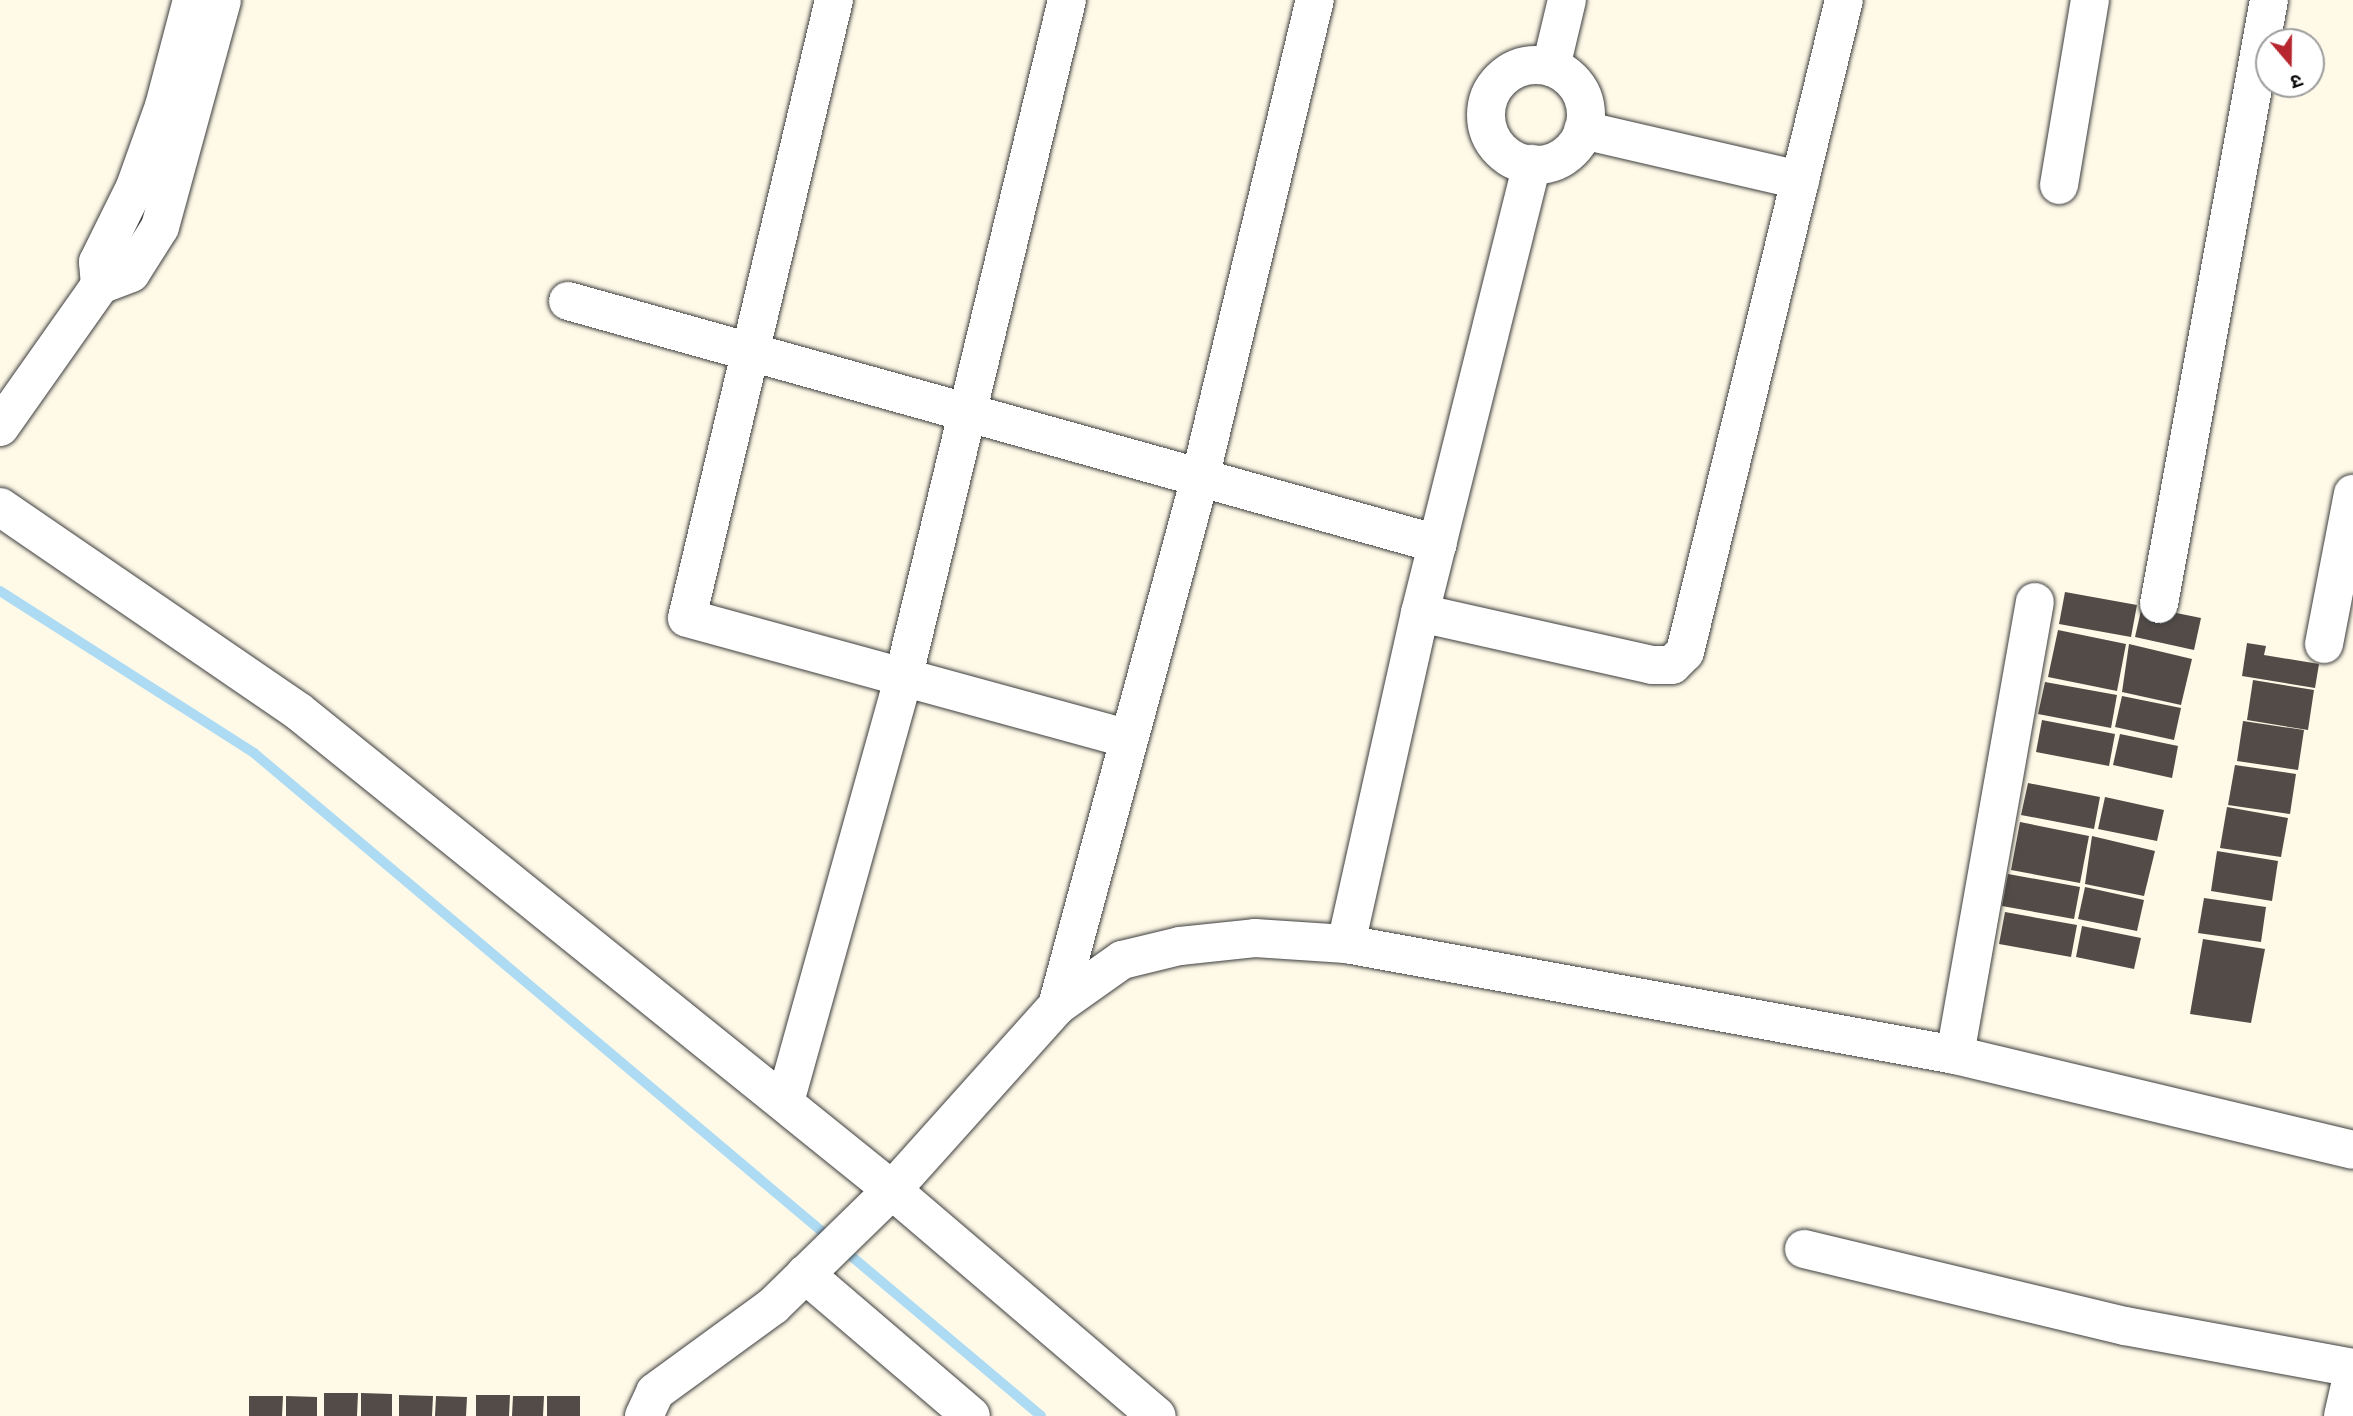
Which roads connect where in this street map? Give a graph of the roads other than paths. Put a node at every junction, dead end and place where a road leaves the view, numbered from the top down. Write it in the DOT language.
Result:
graph roads {
  1 [pos="192,0"];
  2 [pos="222,0"];
  3 [pos="834,0"];
  4 [pos="1067,0"];
  5 [pos="1315,0"];
  6 [pos="1567,0"];
  7 [pos="1843,0"];
  8 [pos="2090,0"];
  9 [pos="2269,0"];
  10 [pos="1551,67"];
  11 [pos="1583,130"];
  12 [pos="1532,164"];
  13 [pos="1800,180"];
  14 [pos="2059,185"];
  15 [pos="100,285"];
  16 [pos="568,301"];
  17 [pos="749,350"];
  18 [pos="968,411"];
  19 [pos="0,427"];
  20 [pos="1201,474"];
  21 [pos="2353,494"];
  22 [pos="0,507"];
  23 [pos="2349,538"];
  24 [pos="1438,544"];
  25 [pos="2035,603"];
  26 [pos="2159,604"];
  27 [pos="1420,613"];
  28 [pos="2324,644"];
  29 [pos="903,679"];
  30 [pos="1128,739"];
  31 [pos="1346,944"];
  32 [pos="1057,1006"];
  33 [pos="1955,1055"];
  34 [pos="786,1102"];
  35 [pos="2353,1150"];
  36 [pos="892,1189"];
  37 [pos="1804,1249"];
  38 [pos="812,1268"];
  39 [pos="2353,1370"];
  40 [pos="644,1416"];
  41 [pos="971,1416"];
  42 [pos="1157,1416"];
  43 [pos="2343,1416"];
  1 -- 15 [label="street"];
  2 -- 15 [label="street"];
  3 -- 17 [label="street"];
  4 -- 18 [label="street"];
  5 -- 20 [label="street"];
  6 -- 10 [label="street"];
  7 -- 13 [label="street"];
  8 -- 14 [label="street"];
  9 -- 26 [label="street"];
  10 -- 11 [label="street"];
  10 -- 12 [label="street"];
  11 -- 12 [label="street"];
  11 -- 13 [label="street"];
  12 -- 24 [label="street"];
  13 -- 27 [label="street"];
  15 -- 19 [label="street"];
  16 -- 17 [label="street"];
  17 -- 18 [label="street"];
  17 -- 29 [label="street"];
  18 -- 20 [label="street"];
  18 -- 29 [label="street"];
  20 -- 24 [label="street"];
  20 -- 30 [label="street"];
  21 -- 23 [label="street"];
  22 -- 34 [label="street"];
  23 -- 28 [label="street"];
  24 -- 27 [label="street"];
  25 -- 33 [label="street"];
  27 -- 31 [label="street"];
  29 -- 30 [label="street"];
  29 -- 34 [label="street"];
  30 -- 32 [label="street"];
  31 -- 32 [label="street"];
  31 -- 33 [label="street"];
  32 -- 36 [label="street"];
  33 -- 35 [label="street"];
  34 -- 36 [label="street"];
  36 -- 38 [label="street"];
  36 -- 42 [label="street"];
  37 -- 39 [label="street"];
  38 -- 40 [label="street"];
  38 -- 41 [label="street"];
  39 -- 43 [label="street"];
}
